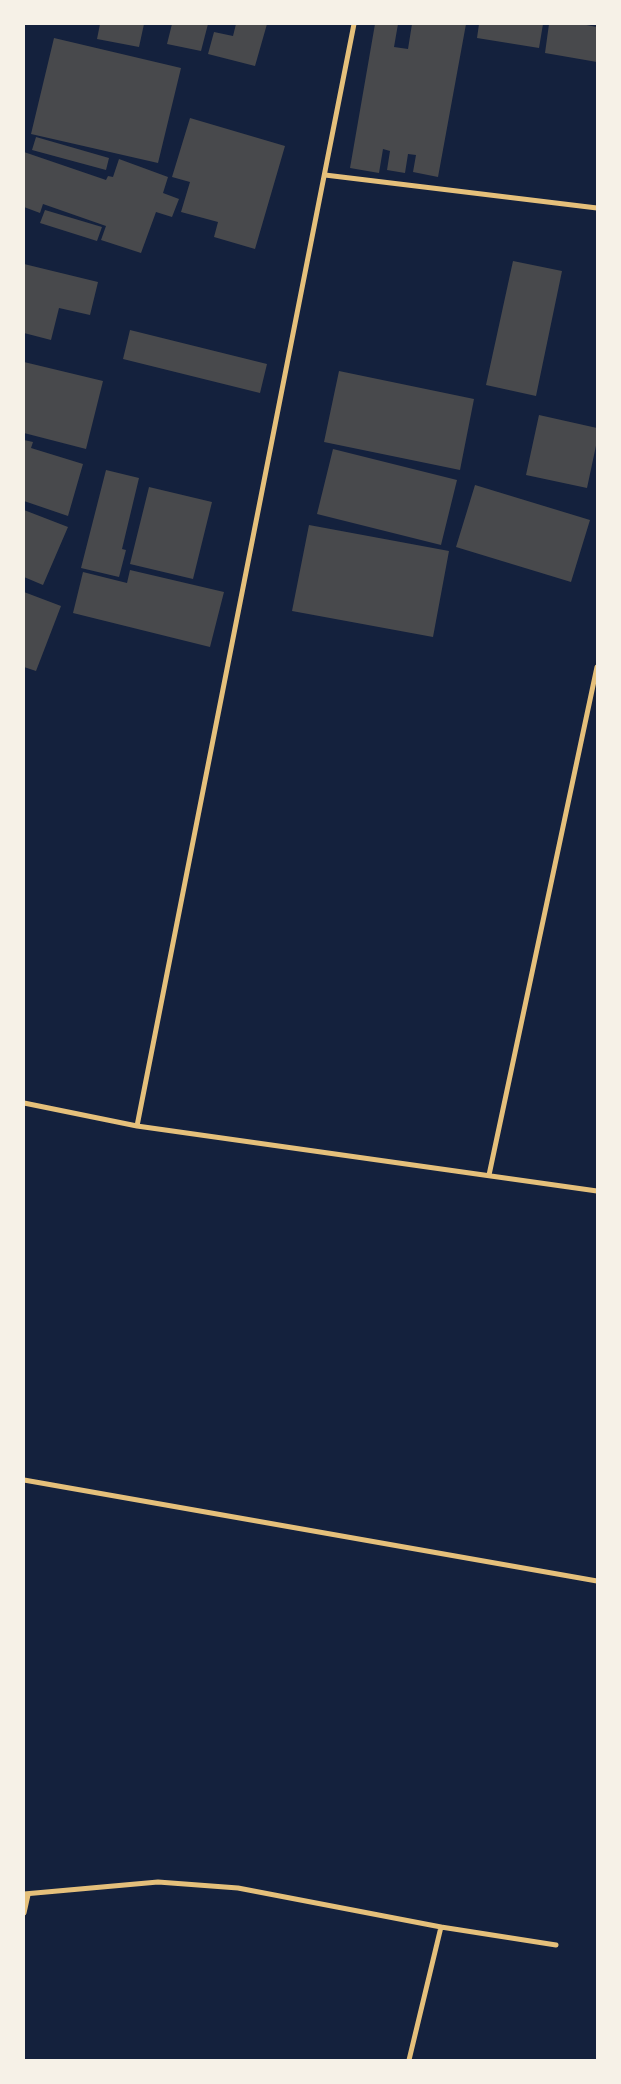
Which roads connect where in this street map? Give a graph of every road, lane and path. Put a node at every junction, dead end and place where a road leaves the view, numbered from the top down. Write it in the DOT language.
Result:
graph roads {
  1 [pos="354,24"];
  2 [pos="325,175"];
  3 [pos="597,208"];
  4 [pos="597,667"];
  5 [pos="24,1103"];
  6 [pos="137,1126"];
  7 [pos="489,1175"];
  8 [pos="597,1191"];
  9 [pos="24,1480"];
  10 [pos="597,1581"];
  11 [pos="26,1894"];
  12 [pos="24,1913"];
  13 [pos="441,1927"];
  14 [pos="556,1945"];
  15 [pos="409,2060"];
  1 -- 2 [label="street"];
  2 -- 3 [label="street"];
  2 -- 6 [label="street"];
  4 -- 7 [label="street"];
  5 -- 6 [label="street"];
  6 -- 7 [label="street"];
  7 -- 8 [label="street"];
  9 -- 10 [label="street"];
  11 -- 12 [label="street"];
  11 -- 13 [label="street"];
  13 -- 14 [label="street"];
  13 -- 15 [label="street"];
}
